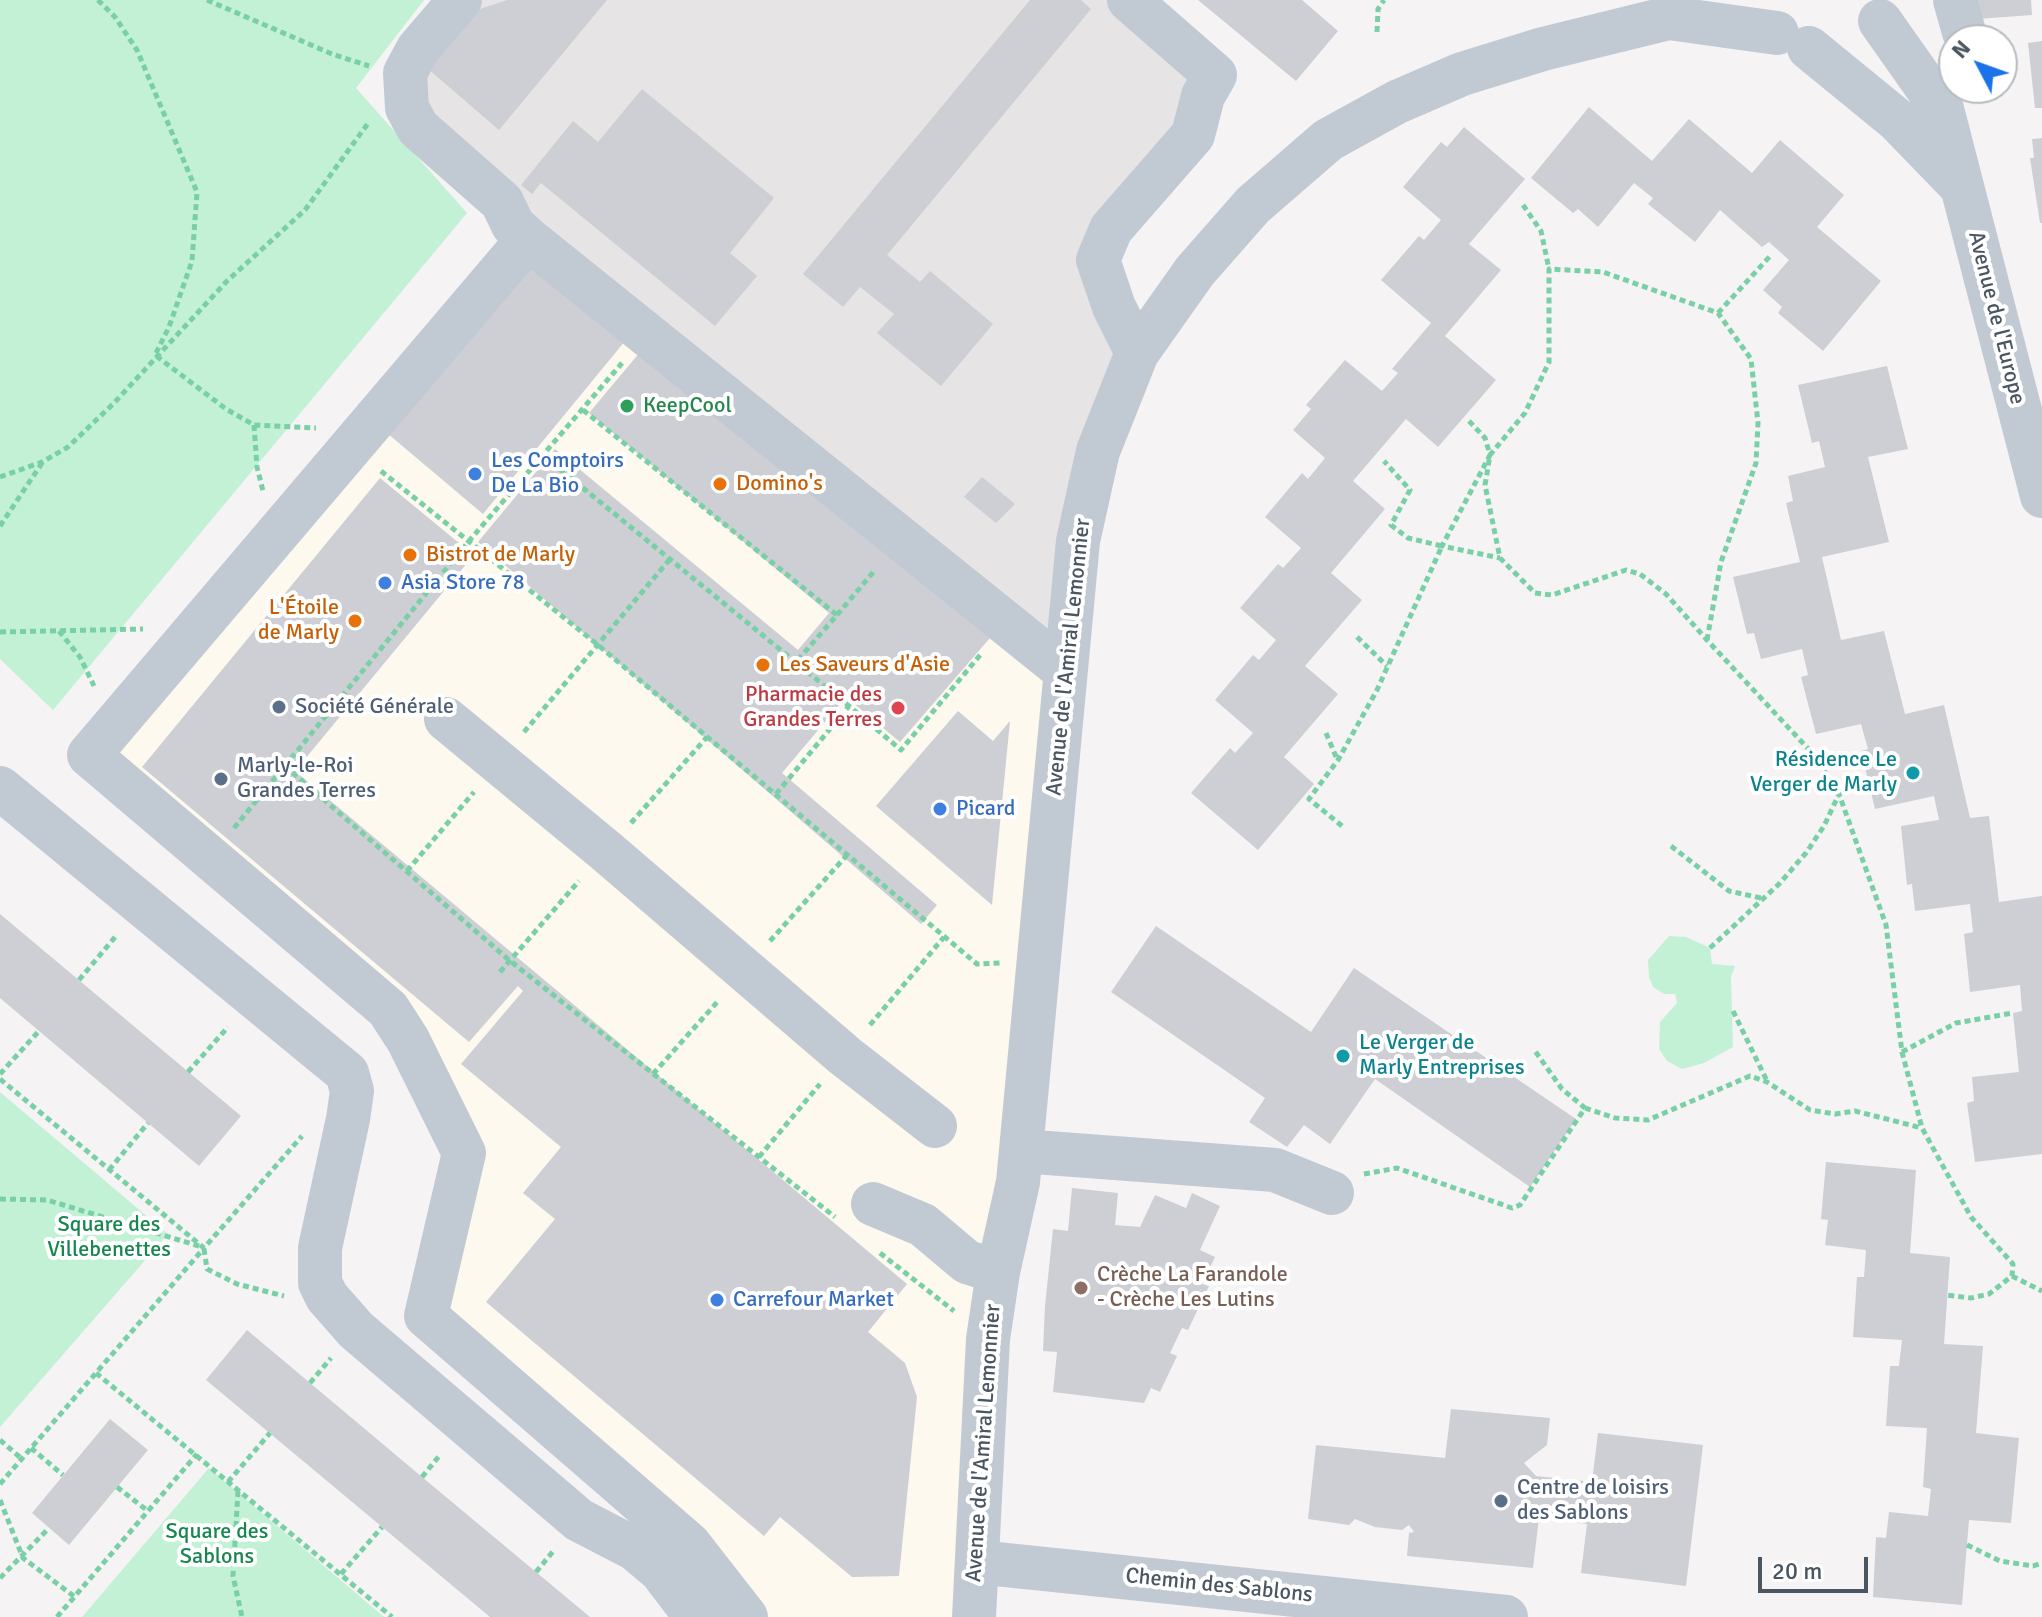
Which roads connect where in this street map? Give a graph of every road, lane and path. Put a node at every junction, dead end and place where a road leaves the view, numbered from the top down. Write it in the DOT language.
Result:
graph roads {
  1 [pos="207,0"];
  2 [pos="460,0"];
  3 [pos="1129,0"];
  4 [pos="1384,0"];
  5 [pos="103,2"];
  6 [pos="1681,9"];
  7 [pos="1885,11"];
  8 [pos="1781,27"];
  9 [pos="1377,32"];
  10 [pos="405,73"];
  11 [pos="1963,187"];
  12 [pos="1523,205"];
  13 [pos="528,239"];
  14 [pos="1772,254"];
  15 [pos="1549,269"];
  16 [pos="1718,313"];
  17 [pos="645,334"];
  18 [pos="1137,353"];
  19 [pos="155,355"];
  20 [pos="583,410"];
  21 [pos="1469,421"];
  22 [pos="254,425"];
  23 [pos="349,447"];
  24 [pos="1490,455"];
  25 [pos="544,456"];
  26 [pos="1384,461"];
  27 [pos="42,462"];
  28 [pos="0,477"];
  29 [pos="2042,496"];
  30 [pos="292,516"];
  31 [pos="0,526"];
  32 [pos="899,540"];
  33 [pos="469,541"];
  34 [pos="1442,546"];
  35 [pos="1500,558"];
  36 [pos="670,559"];
  37 [pos="837,615"];
  38 [pos="1005,625"];
  39 [pos="59,630"];
  40 [pos="0,632"];
  41 [pos="1357,637"];
  42 [pos="187,639"];
  43 [pos="1707,640"];
  44 [pos="598,645"];
  45 [pos="796,662"];
  46 [pos="1387,666"];
  47 [pos="1063,669"];
  48 [pos="849,706"];
  49 [pos="446,719"];
  50 [pos="116,724"];
  51 [pos="1326,733"];
  52 [pos="1338,760"];
  53 [pos="285,766"];
  54 [pos="0,788"];
  55 [pos="776,794"];
  56 [pos="1839,794"];
  57 [pos="1342,826"];
  58 [pos="1671,846"];
  59 [pos="208,859"];
  60 [pos="1762,898"];
  61 [pos="142,905"];
  62 [pos="1710,948"];
  63 [pos="509,960"];
  64 [pos="1038,962"];
  65 [pos="500,972"];
  66 [pos="79,980"];
  67 [pos="255,996"];
  68 [pos="1733,1011"];
  69 [pos="2013,1013"];
  70 [pos="39,1031"];
  71 [pos="1535,1051"];
  72 [pos="1902,1052"];
  73 [pos="188,1072"];
  74 [pos="0,1077"];
  75 [pos="1767,1082"];
  76 [pos="1585,1108"];
  77 [pos="148,1123"];
  78 [pos="935,1126"];
  79 [pos="309,1128"];
  80 [pos="1922,1128"];
  81 [pos="1021,1151"];
  82 [pos="109,1170"];
  83 [pos="1332,1193"];
  84 [pos="0,1199"];
  85 [pos="862,1224"];
  86 [pos="204,1248"];
  87 [pos="998,1272"];
  88 [pos="2012,1276"];
  89 [pos="320,1283"];
  90 [pos="2042,1291"];
  91 [pos="1947,1295"];
  92 [pos="988,1339"];
  93 [pos="96,1373"];
  94 [pos="270,1433"];
  95 [pos="0,1440"];
  96 [pos="31,1448"];
  97 [pos="197,1454"];
  98 [pos="22,1459"];
  99 [pos="63,1475"];
  100 [pos="228,1482"];
  101 [pos="0,1484"];
  102 [pos="117,1487"];
  103 [pos="238,1490"];
  104 [pos="0,1500"];
  105 [pos="148,1511"];
  106 [pos="382,1527"];
  107 [pos="49,1528"];
  108 [pos="1967,1545"];
  109 [pos="23,1558"];
  110 [pos="977,1562"];
  111 [pos="2042,1563"];
  112 [pos="341,1574"];
  113 [pos="0,1578"];
  114 [pos="75,1597"];
  115 [pos="57,1617"];
  116 [pos="242,1617"];
  117 [pos="392,1617"];
  118 [pos="696,1617"];
  119 [pos="746,1617"];
  120 [pos="974,1617"];
  121 [pos="1507,1617"];
  1 -- 10 [label="path"];
  2 -- 10 [label="street"];
  3 -- 18 [label="street"];
  4 -- 9 [label="path"];
  5 -- 19 [label="path"];
  6 -- 8 [label="street, Avenue de l'Amiral Lemonnier"];
  6 -- 18 [label="street, Avenue de l'Amiral Lemonnier"];
  7 -- 8 [label="street, Avenue de l'Amiral Lemonnier"];
  7 -- 11 [label="street, Avenue de l'Europe"];
  8 -- 11 [label="street"];
  10 -- 13 [label="street"];
  10 -- 19 [label="path"];
  11 -- 29 [label="street, Avenue de l'Europe"];
  12 -- 15 [label="path"];
  13 -- 17 [label="street"];
  13 -- 23 [label="street"];
  14 -- 16 [label="path"];
  15 -- 16 [label="path"];
  15 -- 24 [label="path"];
  16 -- 43 [label="path"];
  17 -- 20 [label="path"];
  17 -- 32 [label="street"];
  18 -- 47 [label="street, Avenue de l'Amiral Lemonnier"];
  19 -- 22 [label="path"];
  19 -- 27 [label="path"];
  20 -- 25 [label="path"];
  20 -- 37 [label="path"];
  21 -- 24 [label="path"];
  22 -- 23 [label="path"];
  22 -- 30 [label="path"];
  23 -- 30 [label="street"];
  23 -- 33 [label="path"];
  24 -- 34 [label="path"];
  24 -- 35 [label="path"];
  25 -- 33 [label="path"];
  25 -- 36 [label="path"];
  26 -- 34 [label="path"];
  27 -- 28 [label="path"];
  27 -- 31 [label="path"];
  30 -- 42 [label="street"];
  32 -- 37 [label="path"];
  32 -- 38 [label="street"];
  33 -- 44 [label="path"];
  33 -- 53 [label="path"];
  34 -- 35 [label="path"];
  34 -- 46 [label="path"];
  35 -- 43 [label="path"];
  36 -- 44 [label="path"];
  36 -- 45 [label="path"];
  37 -- 45 [label="path"];
  38 -- 47 [label="street"];
  38 -- 48 [label="path"];
  39 -- 40 [label="path"];
  39 -- 42 [label="path"];
  39 -- 50 [label="path"];
  41 -- 46 [label="path"];
  42 -- 50 [label="street"];
  43 -- 56 [label="path"];
  44 -- 55 [label="path"];
  45 -- 48 [label="path"];
  46 -- 52 [label="path"];
  47 -- 64 [label="street, Avenue de l'Amiral Lemonnier"];
  48 -- 55 [label="path"];
  49 -- 78 [label="street"];
  50 -- 59 [label="street"];
  51 -- 52 [label="path"];
  52 -- 57 [label="path"];
  53 -- 59 [label="path"];
  53 -- 63 [label="path"];
  54 -- 61 [label="street"];
  55 -- 64 [label="path"];
  56 -- 60 [label="path"];
  56 -- 72 [label="path"];
  58 -- 60 [label="path"];
  59 -- 119 [label="street"];
  60 -- 62 [label="path"];
  61 -- 66 [label="path"];
  61 -- 67 [label="street"];
  63 -- 65 [label="path"];
  63 -- 85 [label="path"];
  64 -- 81 [label="street, Avenue de l'Amiral Lemonnier"];
  67 -- 73 [label="path"];
  67 -- 89 [label="street"];
  68 -- 75 [label="path"];
  69 -- 72 [label="path"];
  70 -- 74 [label="path"];
  71 -- 76 [label="path"];
  72 -- 80 [label="path"];
  74 -- 82 [label="path"];
  75 -- 76 [label="path"];
  75 -- 80 [label="path"];
  76 -- 83 [label="path"];
  77 -- 82 [label="path"];
  79 -- 86 [label="path"];
  80 -- 88 [label="path"];
  81 -- 83 [label="street"];
  81 -- 87 [label="street, Avenue de l'Amiral Lemonnier"];
  82 -- 86 [label="path"];
  84 -- 86 [label="path"];
  85 -- 87 [label="street"];
  85 -- 92 [label="path"];
  86 -- 89 [label="path"];
  86 -- 93 [label="path"];
  87 -- 92 [label="street, Avenue de l'Amiral Lemonnier"];
  88 -- 90 [label="path"];
  88 -- 91 [label="path"];
  89 -- 118 [label="street"];
  92 -- 110 [label="street, Avenue de l'Amiral Lemonnier"];
  93 -- 96 [label="path"];
  93 -- 97 [label="path"];
  94 -- 100 [label="path"];
  95 -- 98 [label="path"];
  96 -- 98 [label="path"];
  96 -- 99 [label="path"];
  97 -- 100 [label="path"];
  97 -- 105 [label="path"];
  98 -- 101 [label="path"];
  100 -- 103 [label="path"];
  102 -- 105 [label="path"];
  103 -- 112 [label="path"];
  103 -- 116 [label="path"];
  104 -- 109 [label="path"];
  105 -- 114 [label="path"];
  106 -- 112 [label="path"];
  107 -- 109 [label="path"];
  108 -- 111 [label="path"];
  109 -- 113 [label="path"];
  109 -- 114 [label="path"];
  110 -- 120 [label="street, Avenue de l'Amiral Lemonnier"];
  110 -- 121 [label="street, Chemin des Sablons"];
  112 -- 117 [label="path"];
  114 -- 115 [label="path"];
}
